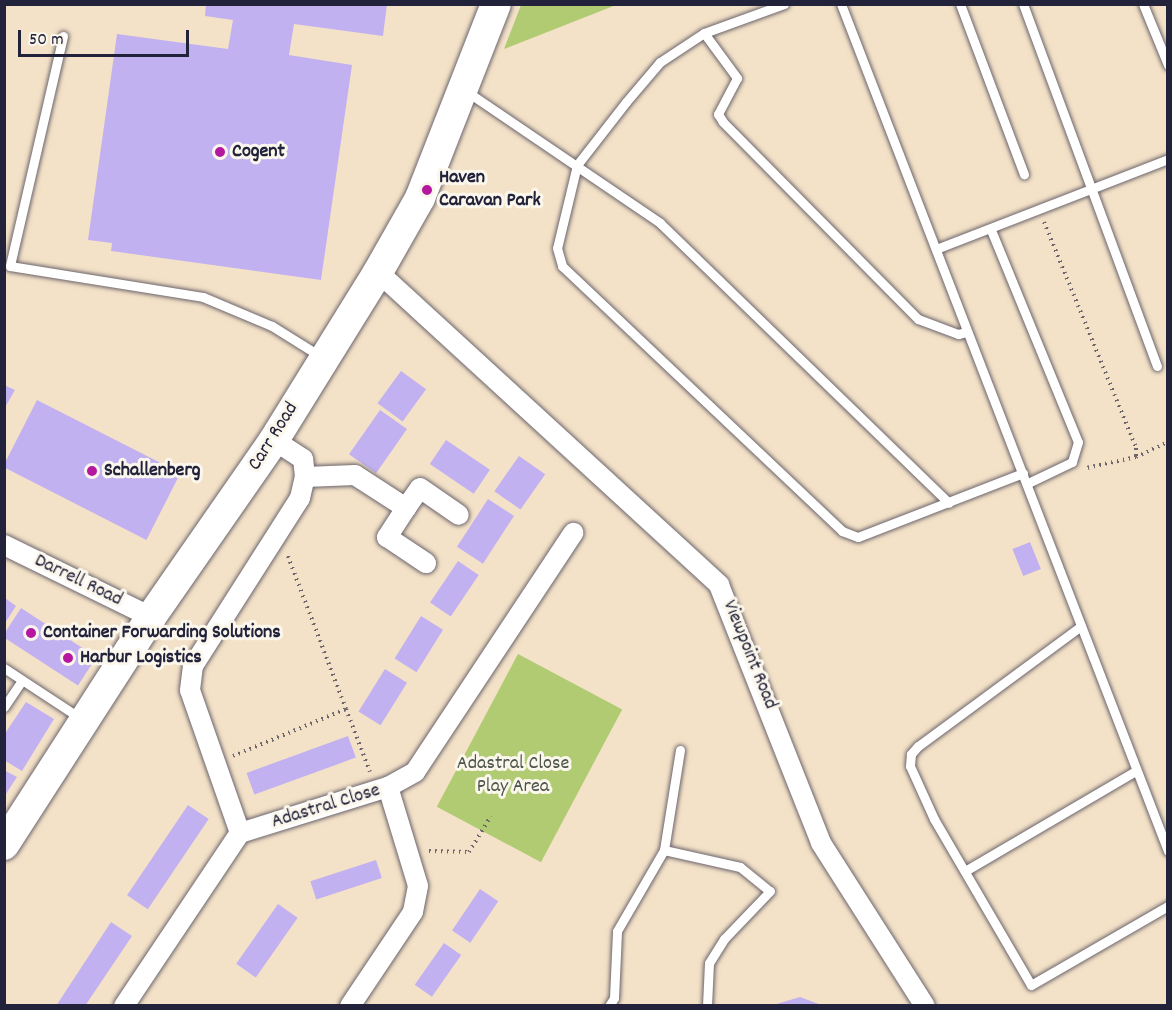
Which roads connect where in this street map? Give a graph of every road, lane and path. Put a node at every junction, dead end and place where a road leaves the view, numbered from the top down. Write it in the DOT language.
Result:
graph roads {
  1 [pos="496,4"];
  2 [pos="784,4"];
  3 [pos="841,4"];
  4 [pos="960,4"];
  5 [pos="1023,4"];
  6 [pos="1143,4"];
  7 [pos="704,33"];
  8 [pos="63,36"];
  9 [pos="1167,65"];
  10 [pos="464,90"];
  11 [pos="1167,159"];
  12 [pos="577,165"];
  13 [pos="1024,174"];
  14 [pos="1093,188"];
  15 [pos="1039,210"];
  16 [pos="991,230"];
  17 [pos="936,249"];
  18 [pos="378,272"];
  19 [pos="967,332"];
  20 [pos="322,357"];
  21 [pos="1157,366"];
  22 [pos="274,440"];
  23 [pos="1167,442"];
  24 [pos="1136,457"];
  25 [pos="1072,462"];
  26 [pos="1023,473"];
  27 [pos="305,477"];
  28 [pos="1028,483"];
  29 [pos="949,502"];
  30 [pos="406,508"];
  31 [pos="459,515"];
  32 [pos="278,531"];
  33 [pos="573,533"];
  34 [pos="4,545"];
  35 [pos="426,563"];
  36 [pos="151,617"];
  37 [pos="1081,626"];
  38 [pos="4,668"];
  39 [pos="22,680"];
  40 [pos="4,707"];
  41 [pos="346,709"];
  42 [pos="86,722"];
  43 [pos="680,750"];
  44 [pos="216,763"];
  45 [pos="1134,772"];
  46 [pos="382,788"];
  47 [pos="491,816"];
  48 [pos="1167,820"];
  49 [pos="1157,822"];
  50 [pos="240,833"];
  51 [pos="4,845"];
  52 [pos="664,850"];
  53 [pos="407,851"];
  54 [pos="1167,851"];
  55 [pos="965,871"];
  56 [pos="1167,906"];
  57 [pos="124,1005"];
  58 [pos="350,1005"];
  59 [pos="609,1005"];
  60 [pos="706,1005"];
  61 [pos="925,1005"];
  1 -- 10 [label="main road, Carr Road"];
  2 -- 7 [label="lane"];
  3 -- 17 [label="lane"];
  4 -- 13 [label="lane"];
  5 -- 14 [label="lane"];
  6 -- 9 [label="lane"];
  7 -- 12 [label="lane"];
  7 -- 19 [label="lane"];
  8 -- 20 [label="lane"];
  10 -- 12 [label="lane"];
  10 -- 18 [label="main road, Carr Road"];
  11 -- 14 [label="lane"];
  12 -- 29 [label="lane"];
  12 -- 29 [label="lane"];
  14 -- 15 [label="lane"];
  14 -- 21 [label="lane"];
  15 -- 16 [label="lane"];
  15 -- 24 [label="path"];
  16 -- 17 [label="lane"];
  16 -- 25 [label="lane"];
  17 -- 19 [label="lane"];
  18 -- 20 [label="main road, Carr Road"];
  18 -- 61 [label="street, Viewpoint Road"];
  19 -- 26 [label="lane"];
  20 -- 22 [label="main road, Carr Road"];
  22 -- 27 [label="street"];
  22 -- 36 [label="main road, Carr Road"];
  23 -- 24 [label="path"];
  24 -- 25 [label="path"];
  25 -- 28 [label="lane"];
  26 -- 28 [label="lane"];
  26 -- 29 [label="lane"];
  27 -- 30 [label="street"];
  27 -- 32 [label="street"];
  28 -- 37 [label="lane"];
  30 -- 31 [label="street"];
  30 -- 35 [label="street"];
  32 -- 41 [label="path"];
  32 -- 44 [label="street"];
  33 -- 46 [label="street"];
  34 -- 36 [label="street, Darrell Road"];
  36 -- 42 [label="main road, Carr Road"];
  37 -- 45 [label="lane"];
  37 -- 55 [label="lane"];
  38 -- 39 [label="lane"];
  39 -- 40 [label="lane"];
  39 -- 42 [label="lane"];
  41 -- 44 [label="path"];
  41 -- 46 [label="path"];
  42 -- 51 [label="main road, Carr Road"];
  43 -- 52 [label="lane"];
  44 -- 50 [label="street"];
  45 -- 49 [label="lane"];
  45 -- 55 [label="lane"];
  46 -- 50 [label="street, Adastral Close"];
  46 -- 53 [label="street, Adastral Close"];
  47 -- 53 [label="path"];
  48 -- 49 [label="lane"];
  49 -- 54 [label="lane"];
  50 -- 57 [label="street"];
  52 -- 59 [label="lane"];
  52 -- 60 [label="lane"];
  53 -- 58 [label="street, Adastral Close"];
  55 -- 56 [label="lane"];
}
